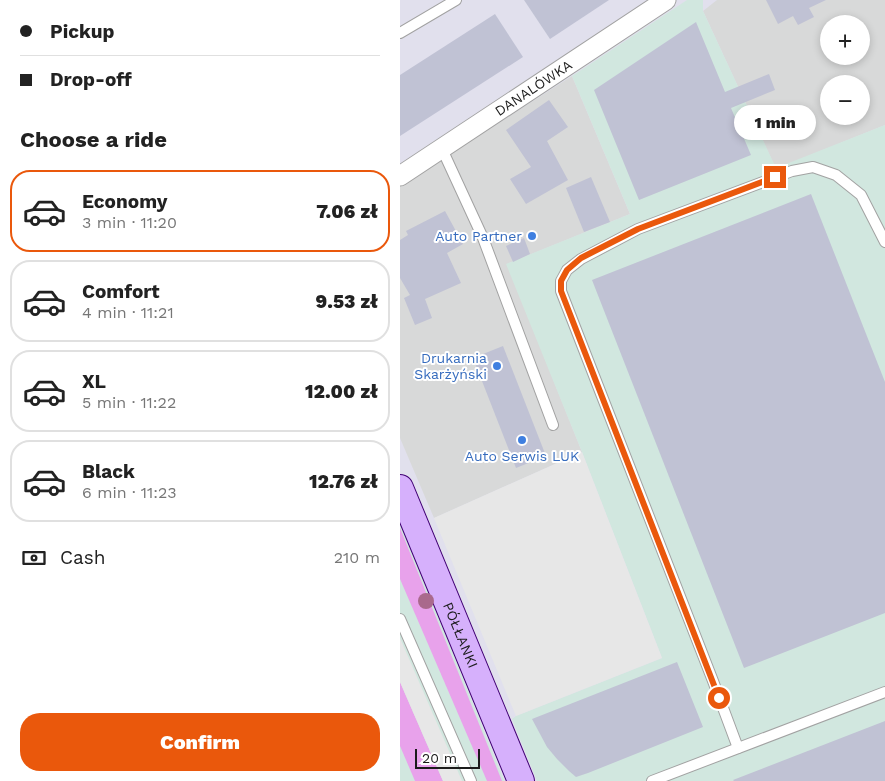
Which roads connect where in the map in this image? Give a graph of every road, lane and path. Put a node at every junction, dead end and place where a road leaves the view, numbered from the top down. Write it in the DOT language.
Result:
graph roads {
  1 [pos="456,0"];
  2 [pos="666,0"];
  3 [pos="400,33"];
  4 [pos="442,149"];
  5 [pos="400,176"];
  6 [pos="885,242"];
  7 [pos="553,425"];
  8 [pos="400,488"];
  9 [pos="400,619"];
  10 [pos="885,692"];
  11 [pos="738,748"];
  12 [pos="471,781"];
  13 [pos="521,781"];
  14 [pos="652,781"];
  1 -- 3 [label="lane"];
  2 -- 4 [label="street, DANALÓWKA"];
  4 -- 5 [label="street, DANALÓWKA"];
  4 -- 7 [label="lane"];
  6 -- 11 [label="lane"];
  8 -- 13 [label="street, PÓŁŁANKI"];
  9 -- 12 [label="lane"];
  10 -- 11 [label="lane"];
  11 -- 14 [label="lane"];
}
